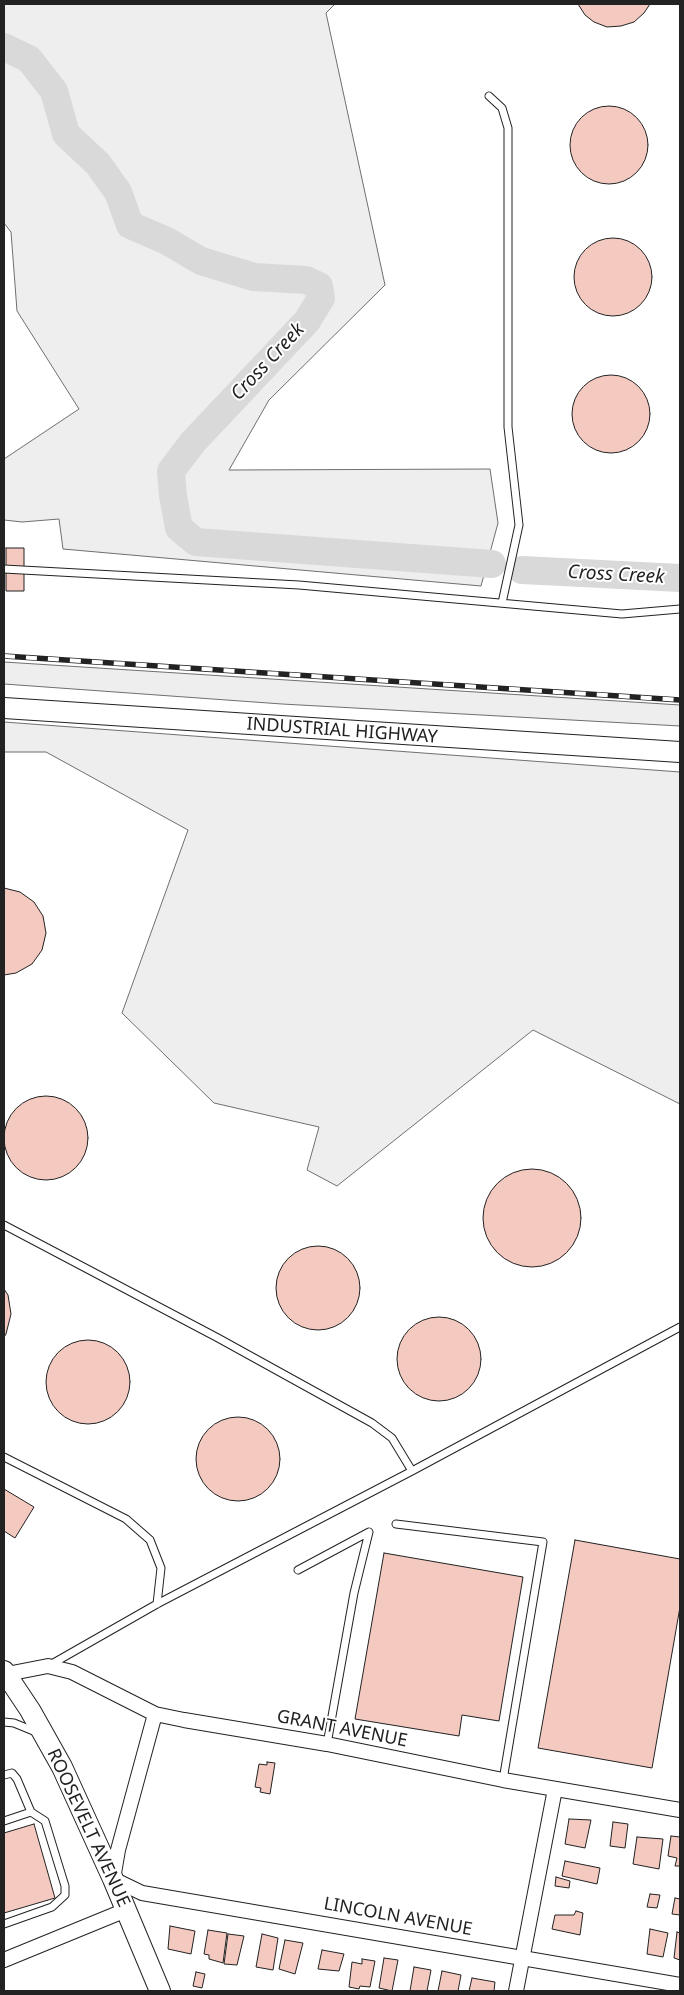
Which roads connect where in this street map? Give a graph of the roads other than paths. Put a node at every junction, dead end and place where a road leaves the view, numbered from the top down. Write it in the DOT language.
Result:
graph roads {
  1 [pos="489,96"];
  2 [pos="4,569"];
  3 [pos="502,603"];
  4 [pos="680,609"];
  5 [pos="4,708"];
  6 [pos="680,752"];
  7 [pos="4,1225"];
  8 [pos="680,1327"];
  9 [pos="4,1457"];
  10 [pos="412,1472"];
  11 [pos="396,1524"];
  12 [pos="298,1570"];
  13 [pos="157,1604"];
  14 [pos="48,1666"];
  15 [pos="5,1674"];
  16 [pos="155,1714"];
  17 [pos="4,1722"];
  18 [pos="44,1736"];
  19 [pos="327,1744"];
  20 [pos="4,1775"];
  21 [pos="503,1780"];
  22 [pos="555,1790"];
  23 [pos="680,1810"];
  24 [pos="31,1812"];
  25 [pos="4,1820"];
  26 [pos="113,1879"];
  27 [pos="126,1910"];
  28 [pos="4,1924"];
  29 [pos="522,1957"];
  30 [pos="4,1960"];
  31 [pos="680,1985"];
  32 [pos="160,1991"];
  33 [pos="516,1991"];
  1 -- 3 [label="lane"];
  2 -- 3 [label="lane"];
  3 -- 4 [label="lane"];
  5 -- 6 [label="main road, INDUSTRIAL HIGHWAY"];
  7 -- 10 [label="lane"];
  8 -- 10 [label="lane"];
  9 -- 13 [label="lane"];
  10 -- 13 [label="lane"];
  11 -- 21 [label="lane"];
  12 -- 19 [label="lane"];
  13 -- 14 [label="lane"];
  14 -- 15 [label="street, GRANT AVENUE"];
  14 -- 16 [label="street, GRANT AVENUE"];
  15 -- 18 [label="main road, ROOSEVELT AVENUE"];
  16 -- 19 [label="street, GRANT AVENUE"];
  16 -- 26 [label="street"];
  17 -- 18 [label="lane"];
  18 -- 26 [label="main road, ROOSEVELT AVENUE"];
  19 -- 21 [label="street, GRANT AVENUE"];
  20 -- 24 [label="lane"];
  21 -- 22 [label="street, GRANT AVENUE"];
  22 -- 23 [label="street, GRANT AVENUE"];
  22 -- 29 [label="street"];
  24 -- 25 [label="lane"];
  24 -- 28 [label="lane"];
  26 -- 27 [label="main road, ROOSEVELT AVENUE"];
  26 -- 29 [label="street, LINCOLN AVENUE"];
  27 -- 30 [label="street"];
  27 -- 32 [label="main road, ROOSEVELT AVENUE"];
  29 -- 31 [label="street, LINCOLN AVENUE"];
  29 -- 33 [label="street"];
}
